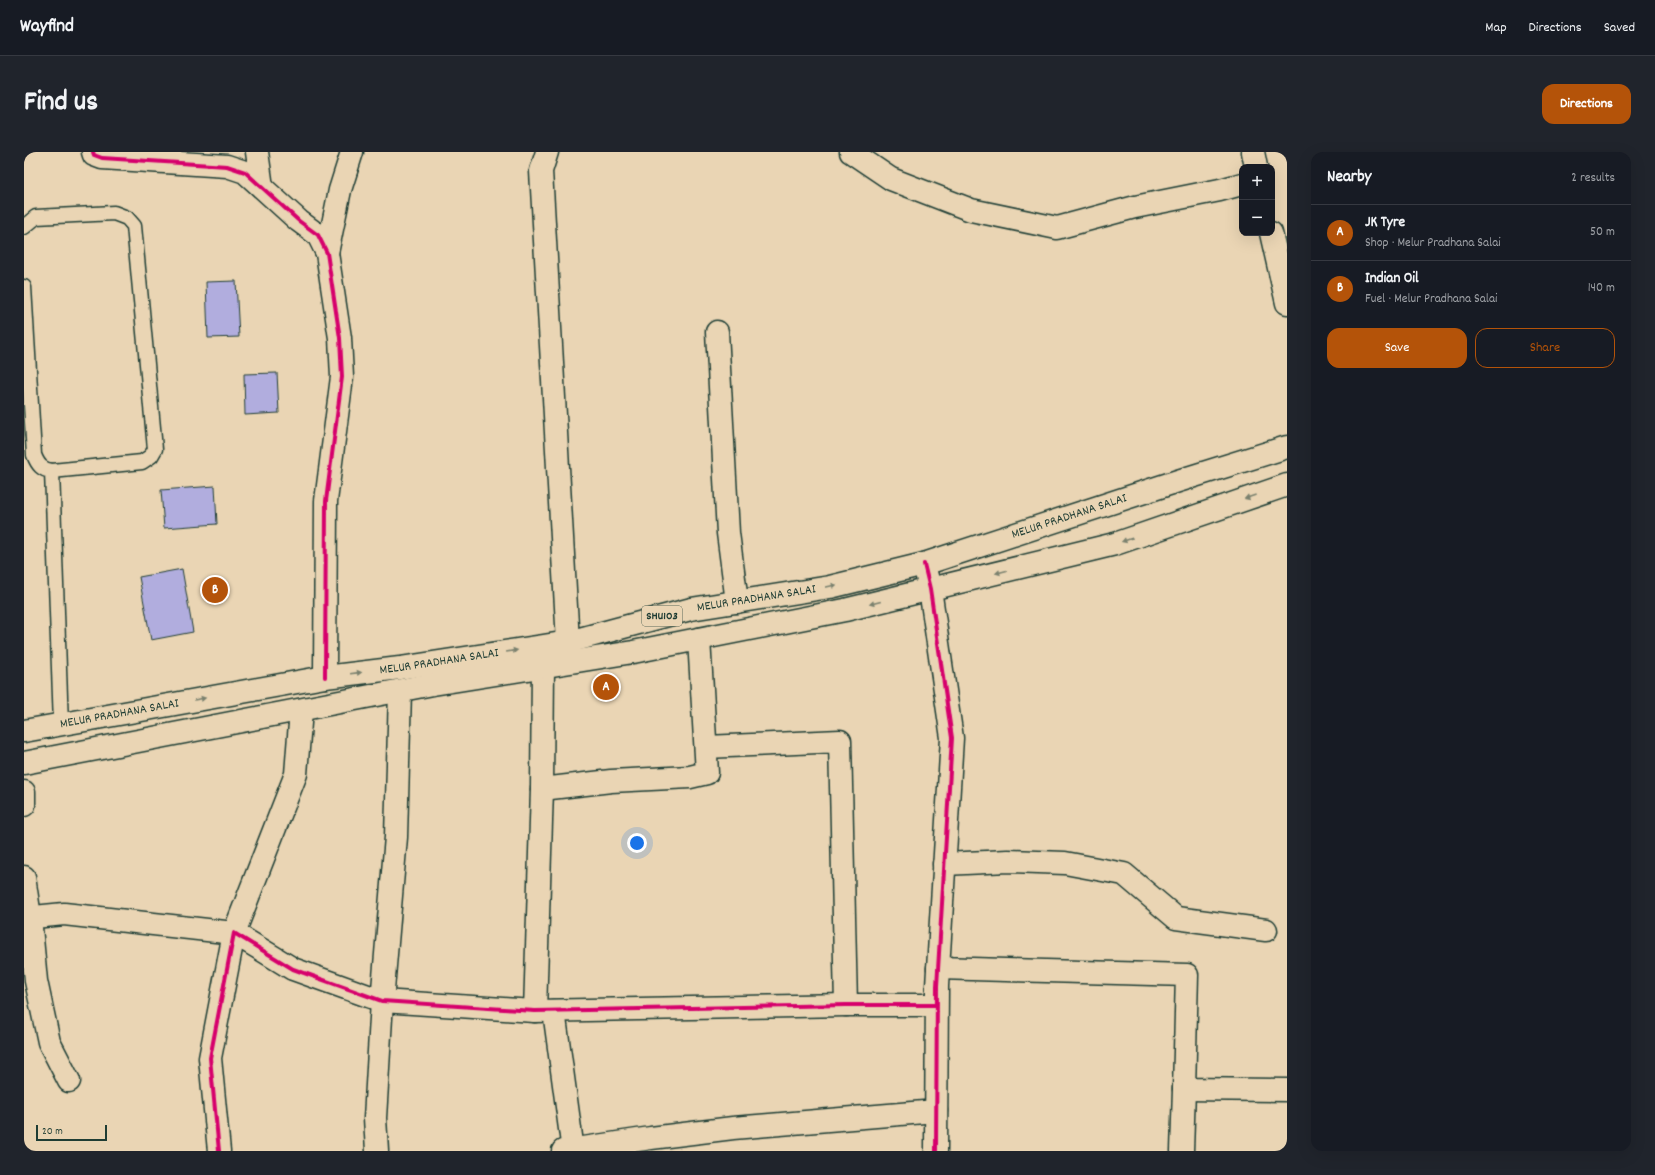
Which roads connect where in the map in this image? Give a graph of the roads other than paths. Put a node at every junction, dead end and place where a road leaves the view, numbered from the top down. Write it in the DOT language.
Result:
graph roads {
  1 [pos="93,152"];
  2 [pos="257,152"];
  3 [pos="352,152"];
  4 [pos="548,152"];
  5 [pos="852,152"];
  6 [pos="1253,152"];
  7 [pos="1255,164"];
  8 [pos="1239,185"];
  9 [pos="262,187"];
  10 [pos="24,227"];
  11 [pos="1272,236"];
  12 [pos="327,254"];
  13 [pos="24,287"];
  14 [pos="1287,303"];
  15 [pos="717,332"];
  16 [pos="1287,448"];
  17 [pos="52,471"];
  18 [pos="1287,485"];
  19 [pos="924,564"];
  20 [pos="930,589"];
  21 [pos="737,602"];
  22 [pos="699,639"];
  23 [pos="568,642"];
  24 [pos="543,666"];
  25 [pos="325,677"];
  26 [pos="400,691"];
  27 [pos="301,710"];
  28 [pos="61,725"];
  29 [pos="24,731"];
  30 [pos="706,747"];
  31 [pos="24,763"];
  32 [pos="542,789"];
  33 [pos="24,792"];
  34 [pos="24,805"];
  35 [pos="944,864"];
  36 [pos="24,877"];
  37 [pos="27,917"];
  38 [pos="1266,930"];
  39 [pos="234,934"];
  40 [pos="938,968"];
  41 [pos="382,1001"];
  42 [pos="936,1004"];
  43 [pos="846,1005"];
  44 [pos="545,1011"];
  45 [pos="69,1081"];
  46 [pos="1184,1089"];
  47 [pos="1287,1090"];
  48 [pos="936,1111"];
  49 [pos="652,1144"];
  50 [pos="219,1151"];
  51 [pos="377,1151"];
  52 [pos="570,1151"];
  53 [pos="936,1151"];
  54 [pos="1182,1151"];
  1 -- 9 [label="street"];
  2 -- 9 [label="street"];
  3 -- 12 [label="street"];
  4 -- 23 [label="street"];
  5 -- 8 [label="street"];
  6 -- 7 [label="street"];
  9 -- 12 [label="street"];
  10 -- 17 [label="lane"];
  11 -- 14 [label="street"];
  12 -- 25 [label="street"];
  13 -- 17 [label="lane"];
  15 -- 21 [label="street"];
  16 -- 19 [label="street, MELUR PRADHANA SALAI / SHU103"];
  17 -- 28 [label="lane"];
  18 -- 20 [label="street, MELUR PRADHANA SALAI / SHU103, one-way"];
  19 -- 20 [label="street"];
  21 -- 19 [label="street, MELUR PRADHANA SALAI / SHU103, one-way"];
  20 -- 22 [label="street, MELUR PRADHANA SALAI / SHU103, one-way"];
  20 -- 35 [label="street"];
  21 -- 23 [label="street, MELUR PRADHANA SALAI / SHU103"];
  22 -- 24 [label="street, MELUR PRADHANA SALAI / SHU103"];
  22 -- 30 [label="street"];
  25 -- 23 [label="street, MELUR PRADHANA SALAI / SHU103, one-way"];
  24 -- 26 [label="street, MELUR PRADHANA SALAI / SHU103"];
  24 -- 32 [label="street"];
  28 -- 25 [label="street, MELUR PRADHANA SALAI / SHU103, one-way"];
  26 -- 27 [label="street, MELUR PRADHANA SALAI / SHU103"];
  26 -- 41 [label="street"];
  27 -- 31 [label="street, MELUR PRADHANA SALAI / SHU103"];
  27 -- 39 [label="street"];
  28 -- 29 [label="street, MELUR PRADHANA SALAI / SHU103"];
  30 -- 32 [label="street"];
  30 -- 43 [label="street"];
  32 -- 44 [label="street"];
  33 -- 34 [label="street"];
  35 -- 38 [label="street"];
  35 -- 40 [label="street"];
  36 -- 37 [label="street"];
  37 -- 39 [label="street"];
  37 -- 45 [label="street"];
  39 -- 41 [label="street"];
  39 -- 50 [label="street"];
  40 -- 42 [label="street"];
  40 -- 46 [label="street"];
  41 -- 44 [label="street"];
  41 -- 51 [label="street"];
  42 -- 43 [label="street"];
  42 -- 48 [label="street"];
  43 -- 44 [label="street"];
  44 -- 52 [label="street"];
  46 -- 47 [label="street"];
  46 -- 54 [label="street"];
  48 -- 49 [label="street"];
  48 -- 53 [label="street"];
  49 -- 52 [label="street"];
}
